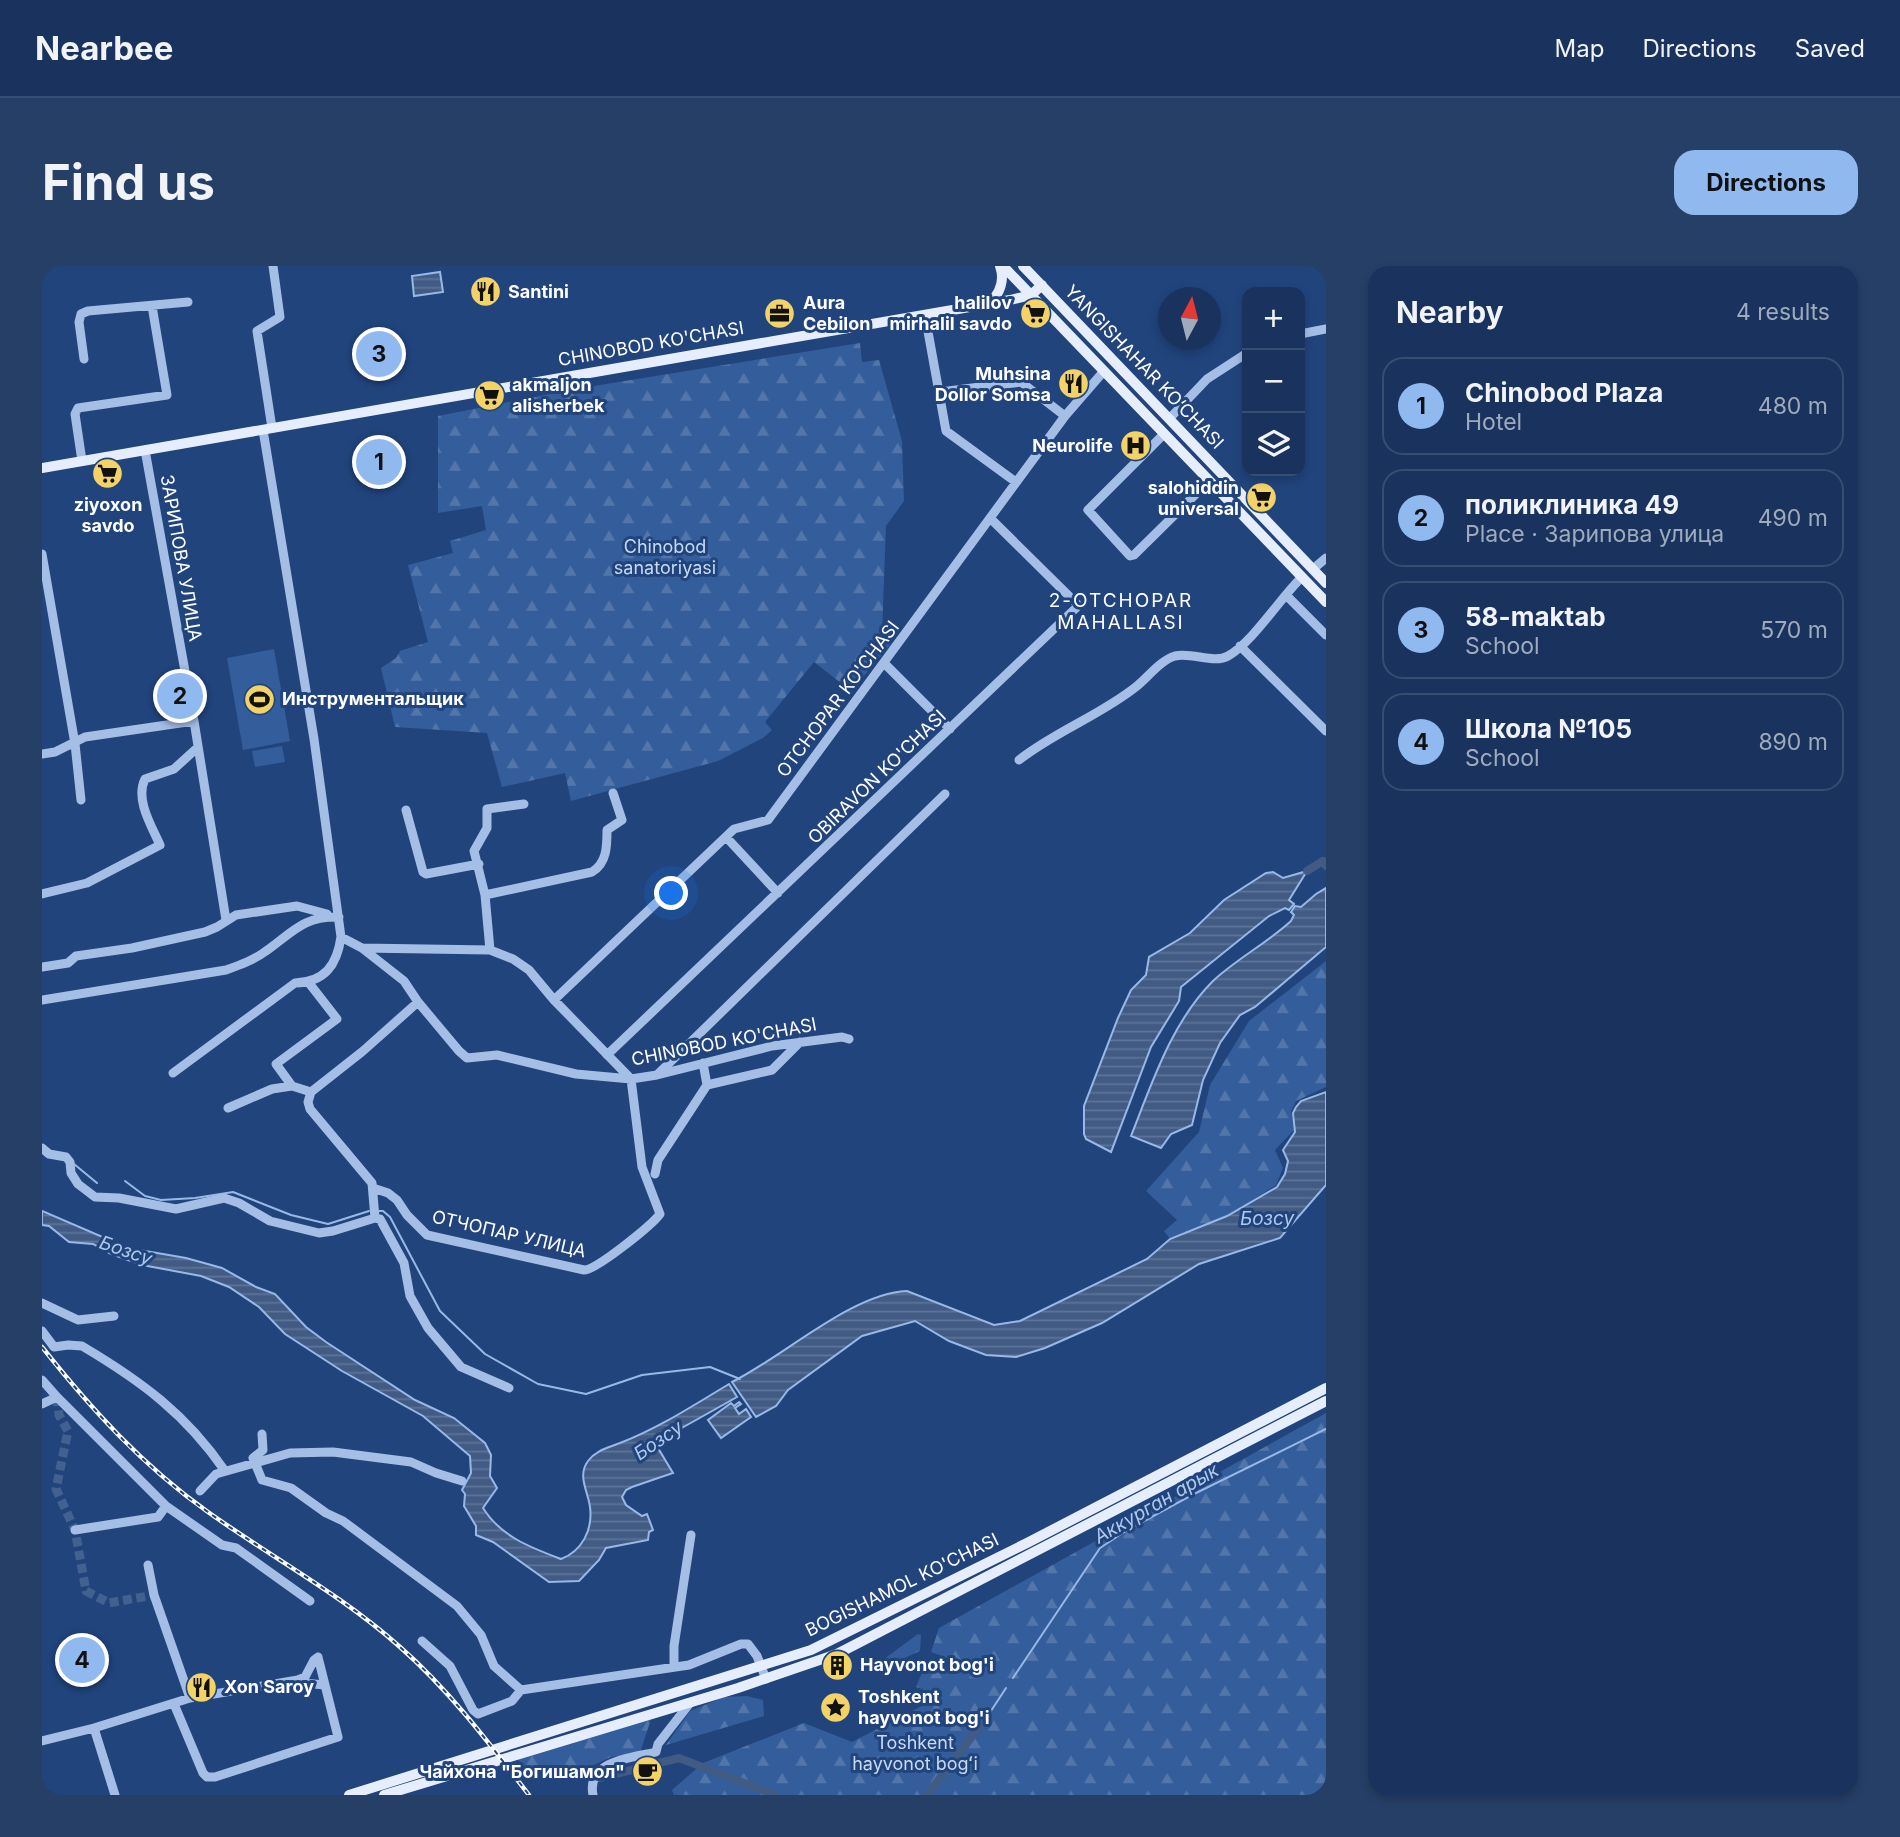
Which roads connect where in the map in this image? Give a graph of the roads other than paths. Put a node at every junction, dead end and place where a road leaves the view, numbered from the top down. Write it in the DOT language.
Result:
graph roads {
  1 [pos="273,266"];
  2 [pos="1002,266"];
  3 [pos="1023,266"];
  4 [pos="1042,285"];
  5 [pos="1031,295"];
  6 [pos="188,302"];
  7 [pos="990,303"];
  8 [pos="152,306"];
  9 [pos="925,314"];
  10 [pos="1326,329"];
  11 [pos="1305,333"];
  12 [pos="1242,356"];
  13 [pos="84,359"];
  14 [pos="1104,371"];
  15 [pos="940,392"];
  16 [pos="1065,416"];
  17 [pos="1169,419"];
  18 [pos="267,429"];
  19 [pos="1164,434"];
  20 [pos="1196,447"];
  21 [pos="145,450"];
  22 [pos="1186,457"];
  23 [pos="82,461"];
  24 [pos="42,468"];
  25 [pos="1209,481"];
  26 [pos="1016,482"];
  27 [pos="1244,497"];
  28 [pos="1234,507"];
  29 [pos="991,519"];
  30 [pos="42,554"];
  31 [pos="1326,558"];
  32 [pos="1312,569"];
  33 [pos="1302,577"];
  34 [pos="1326,583"];
  35 [pos="1287,596"];
  36 [pos="1326,602"];
  37 [pos="1326,635"];
  38 [pos="1240,646"];
  39 [pos="885,664"];
  40 [pos="194,721"];
  41 [pos="950,729"];
  42 [pos="1326,731"];
  43 [pos="75,744"];
  44 [pos="197,748"];
  45 [pos="42,754"];
  46 [pos="1019,760"];
  47 [pos="613,793"];
  48 [pos="945,794"];
  49 [pos="80,800"];
  50 [pos="524,804"];
  51 [pos="406,810"];
  52 [pos="726,837"];
  53 [pos="479,863"];
  54 [pos="42,894"];
  55 [pos="778,894"];
  56 [pos="485,895"];
  57 [pos="339,917"];
  58 [pos="226,920"];
  59 [pos="341,937"];
  60 [pos="362,948"];
  61 [pos="490,950"];
  62 [pos="42,967"];
  63 [pos="309,983"];
  64 [pos="42,1000"];
  65 [pos="554,1000"];
  66 [pos="418,1002"];
  67 [pos="849,1039"];
  68 [pos="800,1042"];
  69 [pos="607,1055"];
  70 [pos="703,1063"];
  71 [pos="173,1073"];
  72 [pos="657,1075"];
  73 [pos="631,1079"];
  74 [pos="707,1085"];
  75 [pos="292,1086"];
  76 [pos="311,1092"];
  77 [pos="228,1108"];
  78 [pos="42,1149"];
  79 [pos="655,1174"];
  80 [pos="373,1188"];
  81 [pos="375,1218"];
  82 [pos="42,1303"];
  83 [pos="114,1316"];
  84 [pos="42,1331"];
  85 [pos="42,1380"];
  86 [pos="509,1388"];
  87 [pos="1326,1388"];
  88 [pos="57,1398"];
  89 [pos="1326,1401"];
  90 [pos="42,1404"];
  91 [pos="1296,1410"];
  92 [pos="262,1434"];
  93 [pos="254,1464"];
  94 [pos="225,1471"];
  95 [pos="462,1480"];
  96 [pos="1143,1490"];
  97 [pos="200,1491"];
  98 [pos="166,1506"];
  99 [pos="75,1530"];
  100 [pos="691,1535"];
  101 [pos="148,1565"];
  102 [pos="310,1601"];
  103 [pos="422,1641"];
  104 [pos="674,1667"];
  105 [pos="762,1667"];
  106 [pos="766,1679"];
  107 [pos="298,1680"];
  108 [pos="325,1685"];
  109 [pos="521,1690"];
  110 [pos="190,1698"];
  111 [pos="174,1703"];
  112 [pos="690,1703"];
  113 [pos="94,1728"];
  114 [pos="42,1741"];
  115 [pos="116,1795"];
  116 [pos="349,1795"];
  117 [pos="384,1795"];
  118 [pos="593,1795"];
  1 -- 18 [label="street"];
  2 -- 5 [label="main road, YANGISHAHAR KO‘CHASI"];
  2 -- 7 [label="main road"];
  3 -- 4 [label="main road, YANGISHAHAR KO‘CHASI"];
  4 -- 5 [label="main road"];
  4 -- 17 [label="main road, YANGISHAHAR KO‘CHASI"];
  5 -- 7 [label="main road, CHINOBOD KO'CHASI"];
  5 -- 14 [label="main road, YANGISHAHAR KO‘CHASI"];
  6 -- 8 [label="street"];
  7 -- 9 [label="main road, CHINOBOD KO'CHASI"];
  8 -- 13 [label="street"];
  8 -- 23 [label="street"];
  9 -- 15 [label="street"];
  9 -- 18 [label="main road, CHINOBOD KO'CHASI"];
  10 -- 11 [label="street"];
  12 -- 17 [label="street"];
  14 -- 16 [label="street, OTCHOPAR KO'CHASI"];
  14 -- 19 [label="main road, YANGISHAHAR KO‘CHASI"];
  15 -- 16 [label="street"];
  15 -- 26 [label="street"];
  16 -- 26 [label="street, OTCHOPAR KO'CHASI"];
  17 -- 20 [label="main road, YANGISHAHAR KO‘CHASI"];
  18 -- 21 [label="main road, CHINOBOD KO'CHASI"];
  18 -- 57 [label="street"];
  19 -- 22 [label="main road, YANGISHAHAR KO‘CHASI"];
  19 -- 25 [label="street"];
  20 -- 22 [label="main road"];
  20 -- 27 [label="main road, YANGISHAHAR KO‘CHASI"];
  21 -- 23 [label="main road, CHINOBOD KO'CHASI"];
  21 -- 40 [label="street, ЗАРИПОВА УЛИЦА"];
  22 -- 25 [label="main road, YANGISHAHAR KO‘CHASI"];
  23 -- 24 [label="main road, CHINOBOD KO'CHASI"];
  25 -- 28 [label="main road, YANGISHAHAR KO‘CHASI"];
  26 -- 29 [label="street, OTCHOPAR KO'CHASI"];
  27 -- 28 [label="main road"];
  27 -- 32 [label="main road, YANGISHAHAR KO‘CHASI"];
  28 -- 33 [label="main road, YANGISHAHAR KO‘CHASI"];
  29 -- 39 [label="street, OTCHOPAR KO'CHASI"];
  29 -- 41 [label="street, OBIRAVON KO'CHASI"];
  30 -- 43 [label="street"];
  31 -- 32 [label="street"];
  32 -- 34 [label="main road, YANGISHAHAR KO‘CHASI"];
  33 -- 35 [label="street"];
  33 -- 36 [label="main road, YANGISHAHAR KO‘CHASI"];
  35 -- 37 [label="street"];
  35 -- 38 [label="street"];
  38 -- 42 [label="street"];
  38 -- 46 [label="street"];
  39 -- 41 [label="street"];
  39 -- 52 [label="street, OTCHOPAR KO'CHASI"];
  40 -- 43 [label="street"];
  40 -- 44 [label="street, ЗАРИПОВА УЛИЦА"];
  41 -- 55 [label="street, OBIRAVON KO'CHASI"];
  43 -- 45 [label="street"];
  43 -- 49 [label="street"];
  44 -- 54 [label="street"];
  44 -- 58 [label="street, ЗАРИПОВА УЛИЦА"];
  47 -- 56 [label="street"];
  48 -- 72 [label="street"];
  50 -- 53 [label="street"];
  51 -- 53 [label="street"];
  52 -- 55 [label="street"];
  52 -- 65 [label="street, OTCHOPAR KO'CHASI"];
  53 -- 56 [label="street"];
  55 -- 69 [label="street, OBIRAVON KO'CHASI"];
  56 -- 61 [label="street"];
  57 -- 58 [label="street"];
  57 -- 59 [label="street"];
  57 -- 64 [label="street"];
  58 -- 62 [label="street"];
  59 -- 60 [label="street"];
  59 -- 63 [label="street"];
  60 -- 61 [label="street"];
  60 -- 66 [label="street, CHINOBOD KO'CHASI"];
  61 -- 65 [label="street"];
  63 -- 71 [label="street"];
  63 -- 75 [label="street"];
  65 -- 69 [label="street"];
  66 -- 73 [label="street, CHINOBOD KO'CHASI"];
  66 -- 76 [label="street"];
  67 -- 68 [label="street, CHINOBOD KO'CHASI"];
  68 -- 70 [label="street, CHINOBOD KO'CHASI"];
  68 -- 74 [label="street"];
  69 -- 73 [label="street"];
  70 -- 72 [label="street, CHINOBOD KO'CHASI"];
  70 -- 74 [label="street"];
  72 -- 73 [label="street, CHINOBOD KO'CHASI"];
  73 -- 80 [label="street, ОТЧОПАР УЛИЦА"];
  74 -- 79 [label="street"];
  75 -- 76 [label="street"];
  75 -- 77 [label="street"];
  76 -- 80 [label="street, ОТЧОПАР УЛИЦА"];
  78 -- 81 [label="street"];
  80 -- 81 [label="street"];
  81 -- 86 [label="street"];
  82 -- 83 [label="street"];
  84 -- 94 [label="street"];
  85 -- 88 [label="street"];
  87 -- 91 [label="main road, BOGISHAMOL KO'CHASI"];
  88 -- 90 [label="street"];
  88 -- 98 [label="street"];
  89 -- 91 [label="main road, BOGISHAMOL KO'CHASI"];
  91 -- 96 [label="main road, BOGISHAMOL KO'CHASI"];
  92 -- 93 [label="street"];
  93 -- 94 [label="street"];
  93 -- 95 [label="street"];
  93 -- 109 [label="street"];
  94 -- 97 [label="street"];
  96 -- 105 [label="main road, BOGISHAMOL KO'CHASI"];
  96 -- 106 [label="main road, BOGISHAMOL KO'CHASI"];
  98 -- 99 [label="street"];
  98 -- 102 [label="street"];
  100 -- 104 [label="street"];
  101 -- 110 [label="street"];
  103 -- 109 [label="street"];
  104 -- 105 [label="street"];
  104 -- 109 [label="street"];
  105 -- 106 [label="street"];
  105 -- 116 [label="main road, BOGISHAMOL KO'CHASI"];
  106 -- 112 [label="main road, BOGISHAMOL KO'CHASI"];
  107 -- 108 [label="street"];
  107 -- 108 [label="street"];
  107 -- 110 [label="street"];
  108 -- 111 [label="street"];
  110 -- 111 [label="street"];
  111 -- 113 [label="street"];
  112 -- 117 [label="main road, BOGISHAMOL KO'CHASI"];
  112 -- 118 [label="street"];
  113 -- 114 [label="street"];
  113 -- 115 [label="street"];
}
